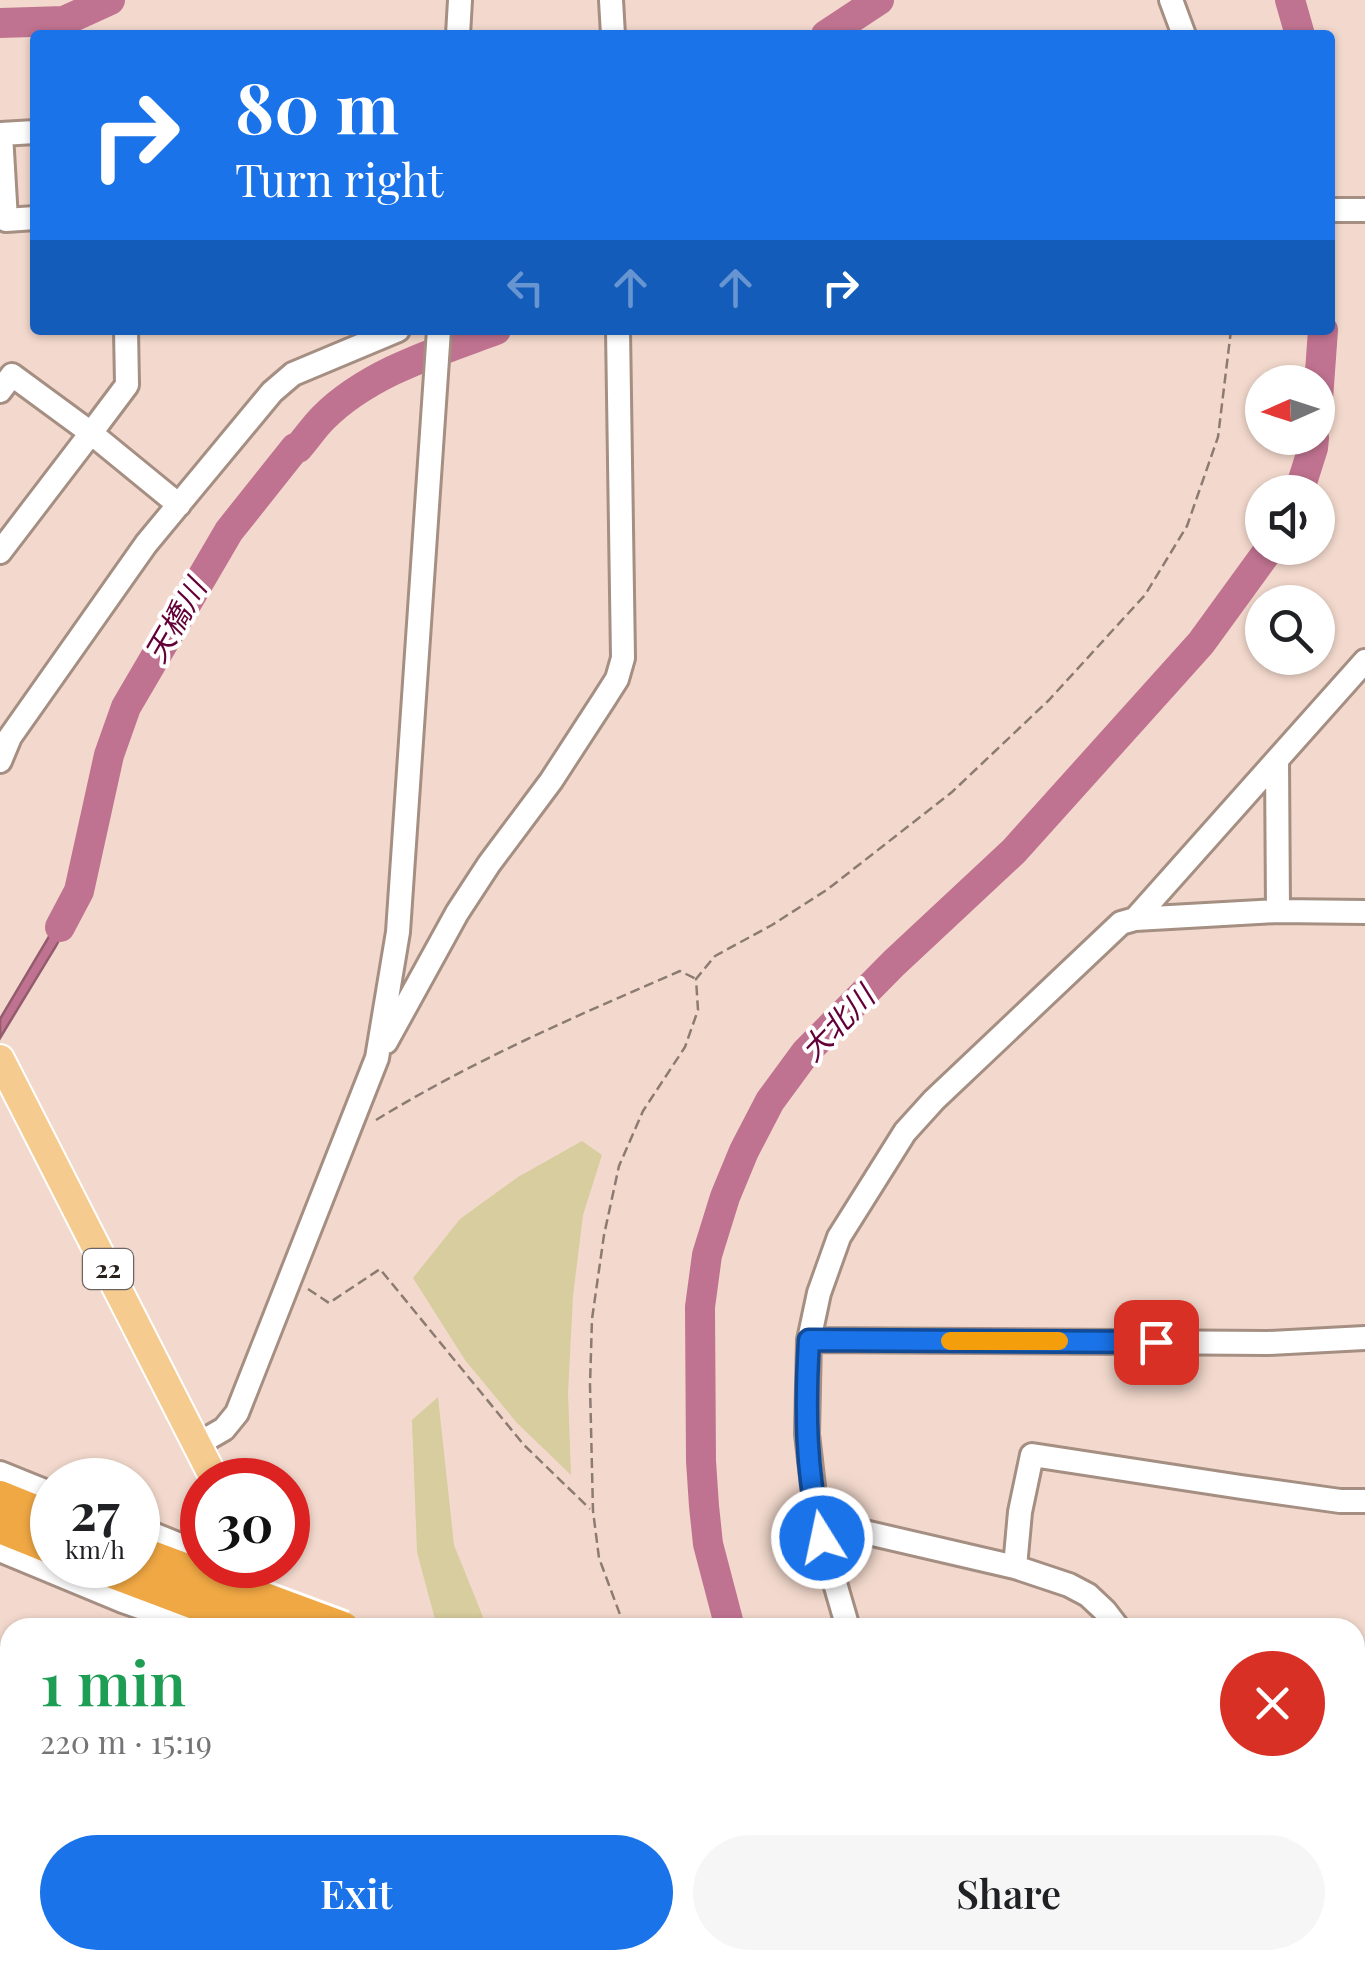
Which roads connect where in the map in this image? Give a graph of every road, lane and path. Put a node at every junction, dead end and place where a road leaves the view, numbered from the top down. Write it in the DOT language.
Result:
graph roads {
  1 [pos="460,0"];
  2 [pos="611,0"];
  3 [pos="1171,0"];
  4 [pos="458,30"];
  5 [pos="614,30"];
  6 [pos="1182,30"];
  7 [pos="30,132"];
  8 [pos="1335,210"];
  9 [pos="1365,210"];
  10 [pos="30,218"];
  11 [pos="126,335"];
  12 [pos="372,335"];
  13 [pos="618,335"];
  14 [pos="1230,335"];
  15 [pos="439,338"];
  16 [pos="0,391"];
  17 [pos="91,433"];
  18 [pos="179,504"];
  19 [pos="8,526"];
  20 [pos="0,552"];
  21 [pos="1365,661"];
  22 [pos="2,749"];
  23 [pos="1277,760"];
  24 [pos="1278,911"];
  25 [pos="1365,912"];
  26 [pos="1134,919"];
  27 [pos="696,980"];
  28 [pos="377,1058"];
  29 [pos="0,1059"];
  30 [pos="378,1119"];
  31 [pos="290,1277"];
  32 [pos="1365,1338"];
  33 [pos="809,1340"];
  34 [pos="198,1444"];
  35 [pos="205,1458"];
  36 [pos="0,1473"];
  37 [pos="30,1485"];
  38 [pos="0,1497"];
  39 [pos="1365,1502"];
  40 [pos="30,1509"];
  41 [pos="592,1511"];
  42 [pos="817,1521"];
  43 [pos="0,1527"];
  44 [pos="30,1539"];
  45 [pos="0,1550"];
  46 [pos="160,1560"];
  47 [pos="1015,1567"];
  48 [pos="155,1588"];
  49 [pos="248,1588"];
  50 [pos="171,1618"];
  51 [pos="234,1618"];
  52 [pos="257,1618"];
  53 [pos="316,1618"];
  54 [pos="621,1618"];
  55 [pos="845,1618"];
  56 [pos="1111,1618"];
  1 -- 4 [label="street"];
  2 -- 5 [label="street"];
  3 -- 6 [label="street"];
  7 -- 10 [label="street"];
  8 -- 9 [label="street"];
  11 -- 17 [label="street"];
  12 -- 18 [label="street"];
  13 -- 28 [label="street"];
  14 -- 27 [label="path"];
  15 -- 28 [label="street"];
  16 -- 17 [label="street"];
  17 -- 18 [label="street"];
  17 -- 19 [label="street"];
  18 -- 22 [label="street"];
  19 -- 20 [label="street"];
  21 -- 23 [label="street"];
  23 -- 24 [label="street"];
  23 -- 26 [label="street"];
  24 -- 25 [label="street"];
  24 -- 26 [label="street"];
  26 -- 33 [label="street"];
  27 -- 30 [label="path"];
  27 -- 41 [label="path"];
  28 -- 31 [label="street"];
  29 -- 34 [label="main road, 22"];
  31 -- 34 [label="street"];
  31 -- 41 [label="path"];
  32 -- 33 [label="street"];
  33 -- 42 [label="street"];
  34 -- 35 [label="main road, 22"];
  36 -- 37 [label="street"];
  38 -- 40 [label="highway"];
  39 -- 47 [label="street"];
  41 -- 54 [label="path"];
  42 -- 47 [label="street"];
  42 -- 55 [label="street"];
  43 -- 44 [label="highway"];
  45 -- 50 [label="street"];
  46 -- 53 [label="highway, bridge"];
  47 -- 56 [label="street"];
  48 -- 51 [label="highway, bridge"];
  49 -- 52 [label="main road"];
}
